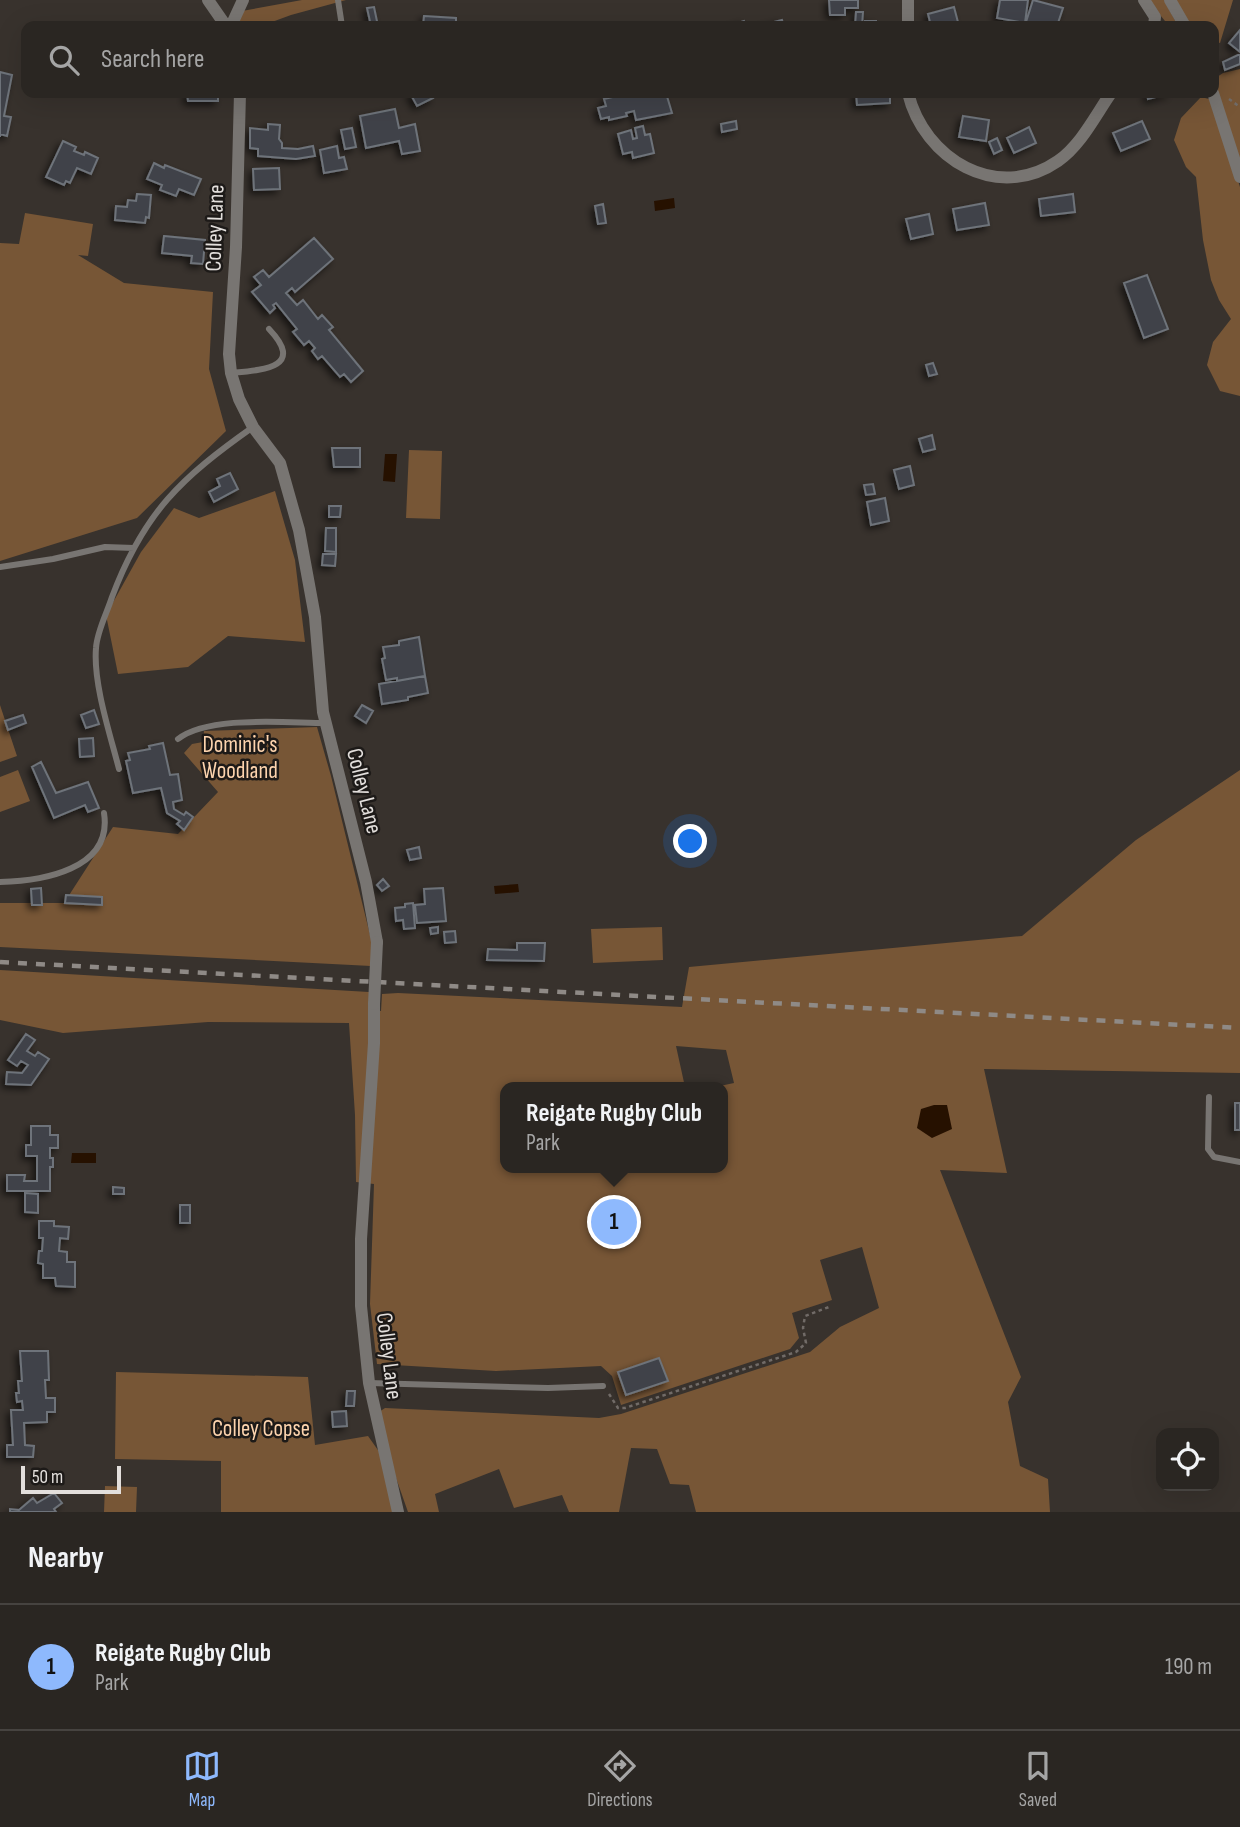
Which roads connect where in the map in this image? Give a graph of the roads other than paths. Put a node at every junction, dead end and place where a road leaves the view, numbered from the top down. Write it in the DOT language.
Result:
graph roads {
  1 [pos="208,0"];
  2 [pos="243,0"];
  3 [pos="338,0"];
  4 [pos="908,0"];
  5 [pos="1144,0"];
  6 [pos="1170,0"];
  7 [pos="225,21"];
  8 [pos="232,21"];
  9 [pos="341,21"];
  10 [pos="908,21"];
  11 [pos="1155,21"];
  12 [pos="1182,21"];
  13 [pos="240,98"];
  14 [pos="910,98"];
  15 [pos="1108,98"];
  16 [pos="1215,98"];
  17 [pos="1240,177"];
  18 [pos="268,329"];
  19 [pos="231,373"];
  20 [pos="253,427"];
  21 [pos="134,548"];
  22 [pos="0,567"];
  23 [pos="326,723"];
  24 [pos="178,739"];
  25 [pos="119,769"];
  26 [pos="104,813"];
  27 [pos="0,882"];
  28 [pos="1209,1097"];
  29 [pos="1240,1162"];
  30 [pos="369,1383"];
  31 [pos="603,1386"];
  32 [pos="398,1512"];
  1 -- 7 [label="street"];
  2 -- 8 [label="street"];
  3 -- 9 [label="lane"];
  4 -- 10 [label="street"];
  5 -- 11 [label="street"];
  6 -- 12 [label="street"];
  13 -- 19 [label="street, Colley Lane"];
  14 -- 15 [label="street"];
  16 -- 17 [label="street"];
  18 -- 19 [label="lane"];
  19 -- 20 [label="street, Colley Lane"];
  20 -- 21 [label="lane"];
  20 -- 23 [label="street, Colley Lane"];
  21 -- 22 [label="lane"];
  21 -- 25 [label="lane"];
  23 -- 24 [label="lane"];
  23 -- 30 [label="street, Colley Lane, bridge"];
  26 -- 27 [label="lane"];
  28 -- 29 [label="lane"];
  30 -- 31 [label="lane"];
  30 -- 32 [label="street, Colley Lane"];
}
